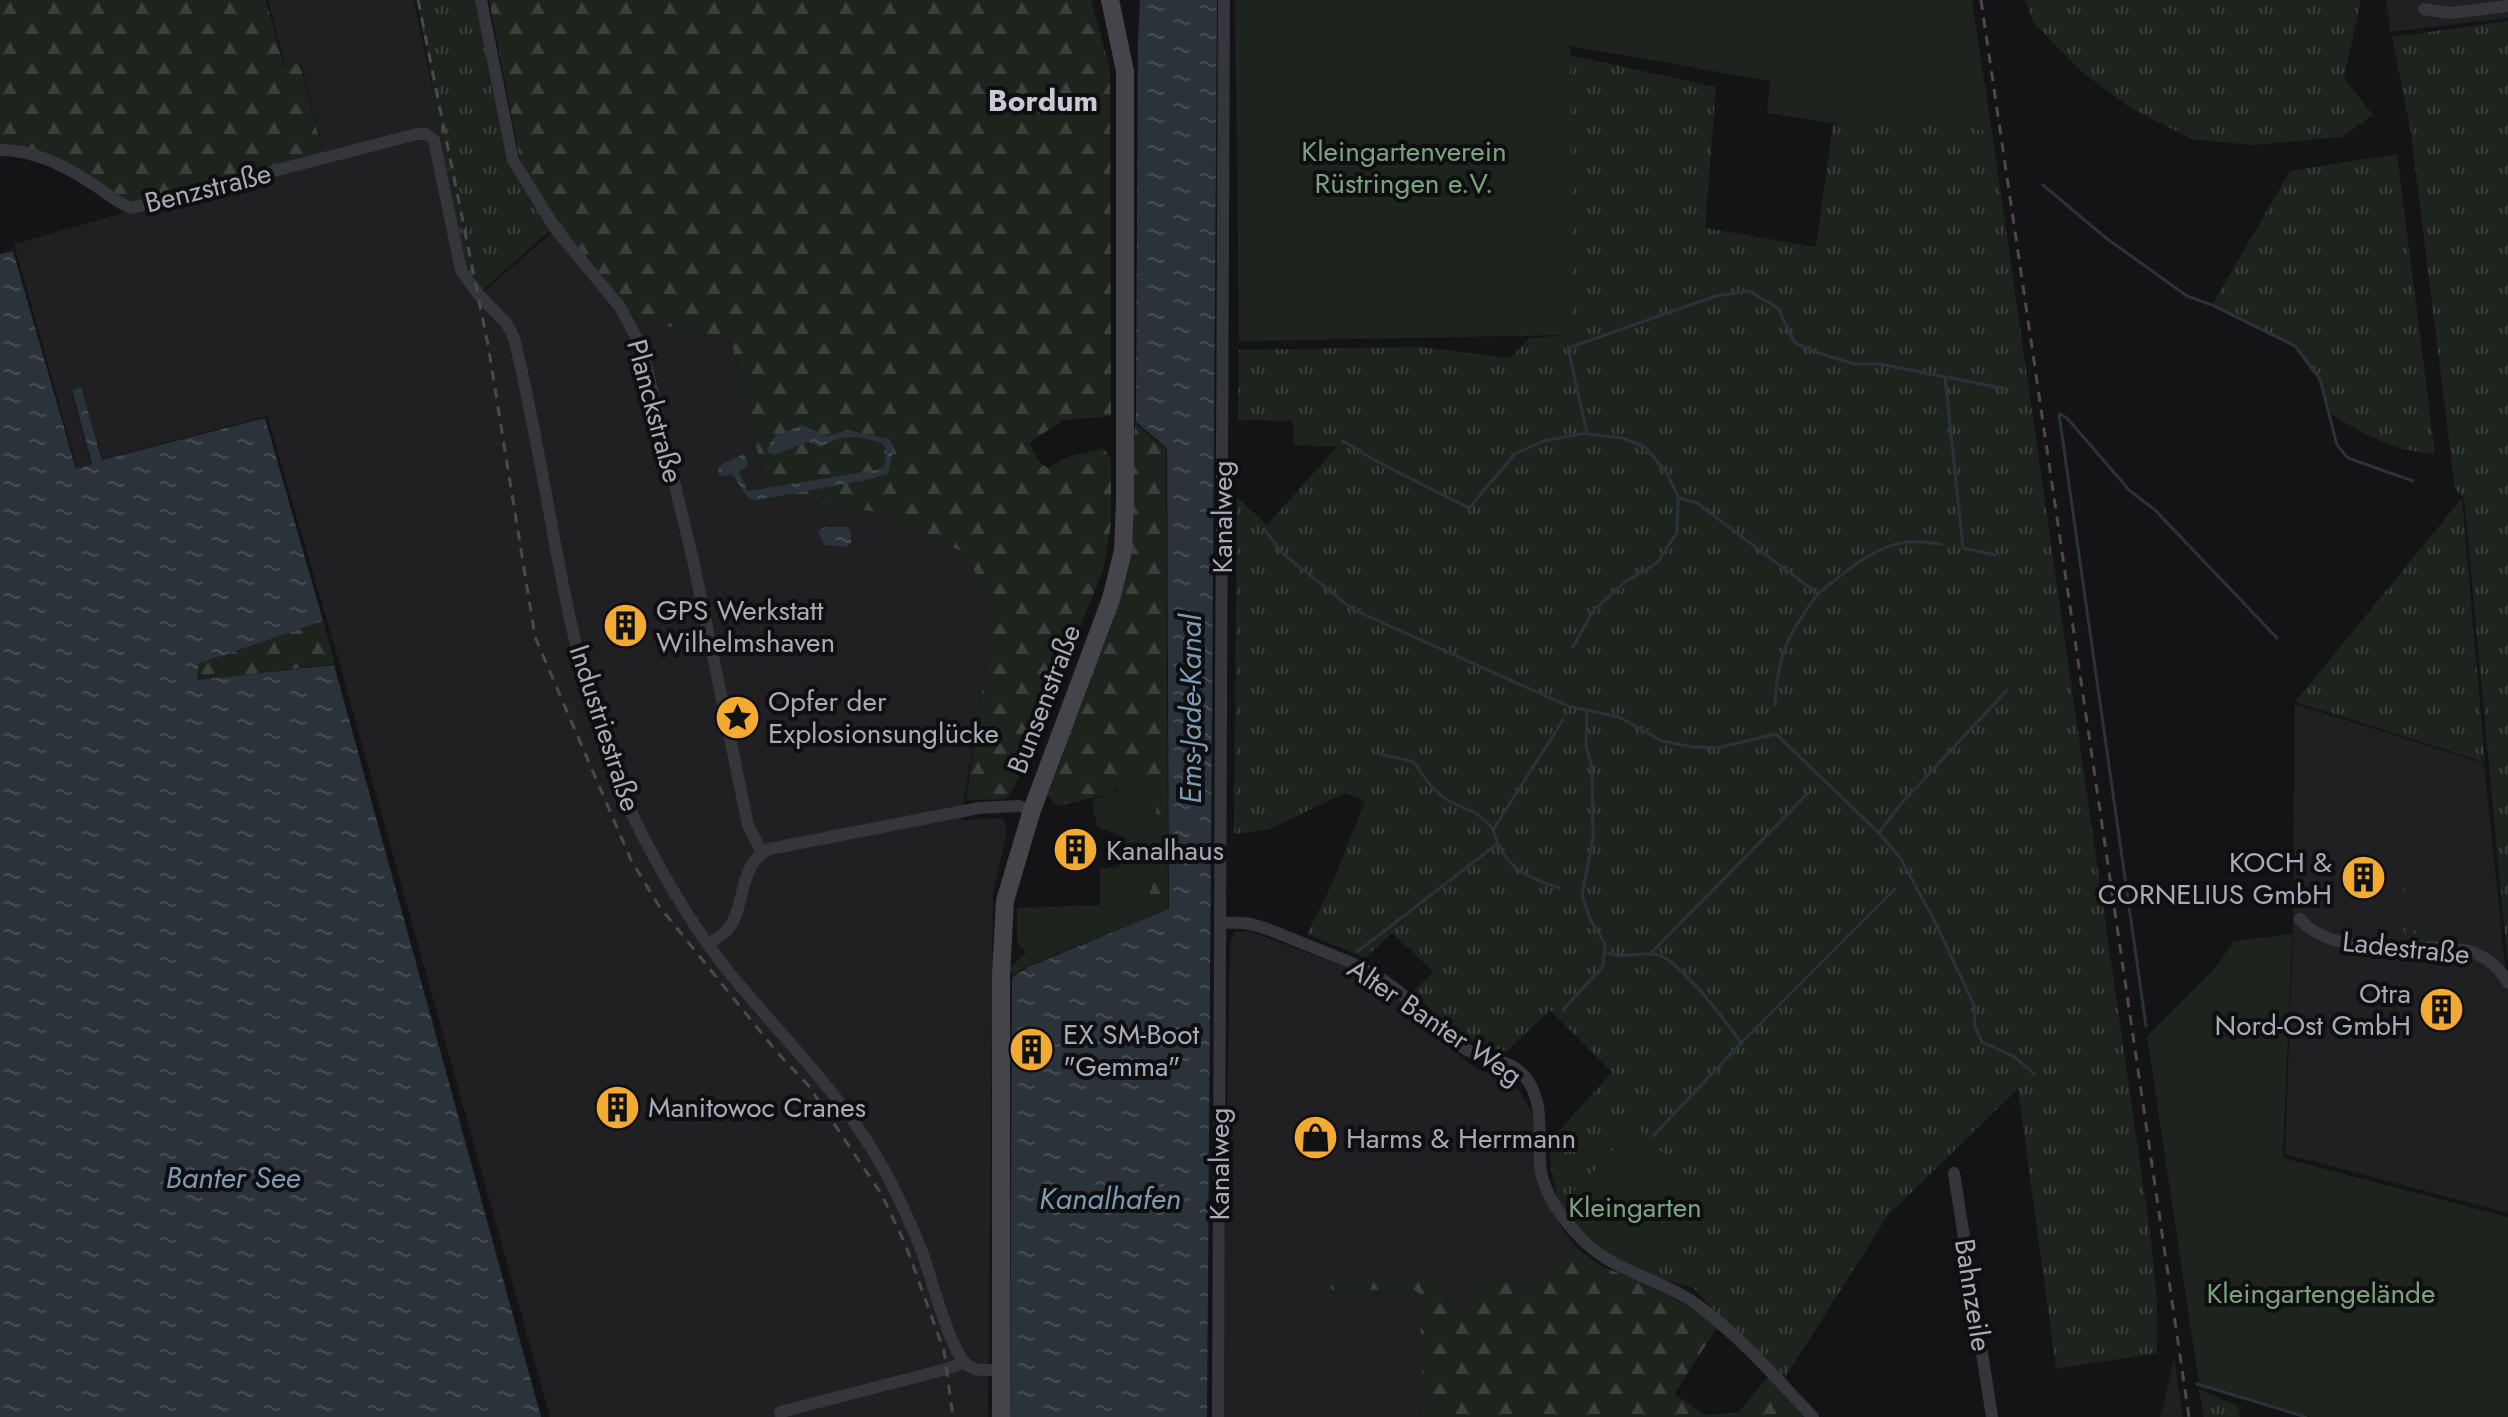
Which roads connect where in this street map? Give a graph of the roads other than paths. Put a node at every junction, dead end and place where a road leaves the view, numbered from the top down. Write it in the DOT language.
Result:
graph roads {
  1 [pos="481,0"];
  2 [pos="1110,0"];
  3 [pos="1224,0"];
  4 [pos="2508,6"];
  5 [pos="2424,9"];
  6 [pos="426,134"];
  7 [pos="0,150"];
  8 [pos="1032,810"];
  9 [pos="762,853"];
  10 [pos="2300,919"];
  11 [pos="1220,923"];
  12 [pos="708,944"];
  13 [pos="2508,983"];
  14 [pos="1954,1173"];
  15 [pos="964,1362"];
  16 [pos="1001,1369"];
  17 [pos="781,1415"];
  18 [pos="1001,1417"];
  19 [pos="1218,1417"];
  20 [pos="1813,1417"];
  21 [pos="1992,1417"];
  1 -- 9 [label="street, Planckstraße"];
  2 -- 8 [label="street, Bunsenstraße"];
  3 -- 11 [label="street, Kanalweg"];
  4 -- 5 [label="street"];
  6 -- 7 [label="street, Benzstraße"];
  6 -- 12 [label="street, Industriestraße"];
  8 -- 9 [label="street"];
  8 -- 16 [label="street, Bunsenstraße"];
  9 -- 12 [label="street"];
  10 -- 13 [label="street, Ladestraße"];
  11 -- 19 [label="street, Kanalweg"];
  11 -- 20 [label="street, Alter Banter Weg"];
  12 -- 15 [label="street, Industriestraße"];
  14 -- 21 [label="street, Bahnzeile"];
  15 -- 16 [label="street"];
  15 -- 17 [label="street"];
  16 -- 18 [label="street, Bunsenstraße"];
}
